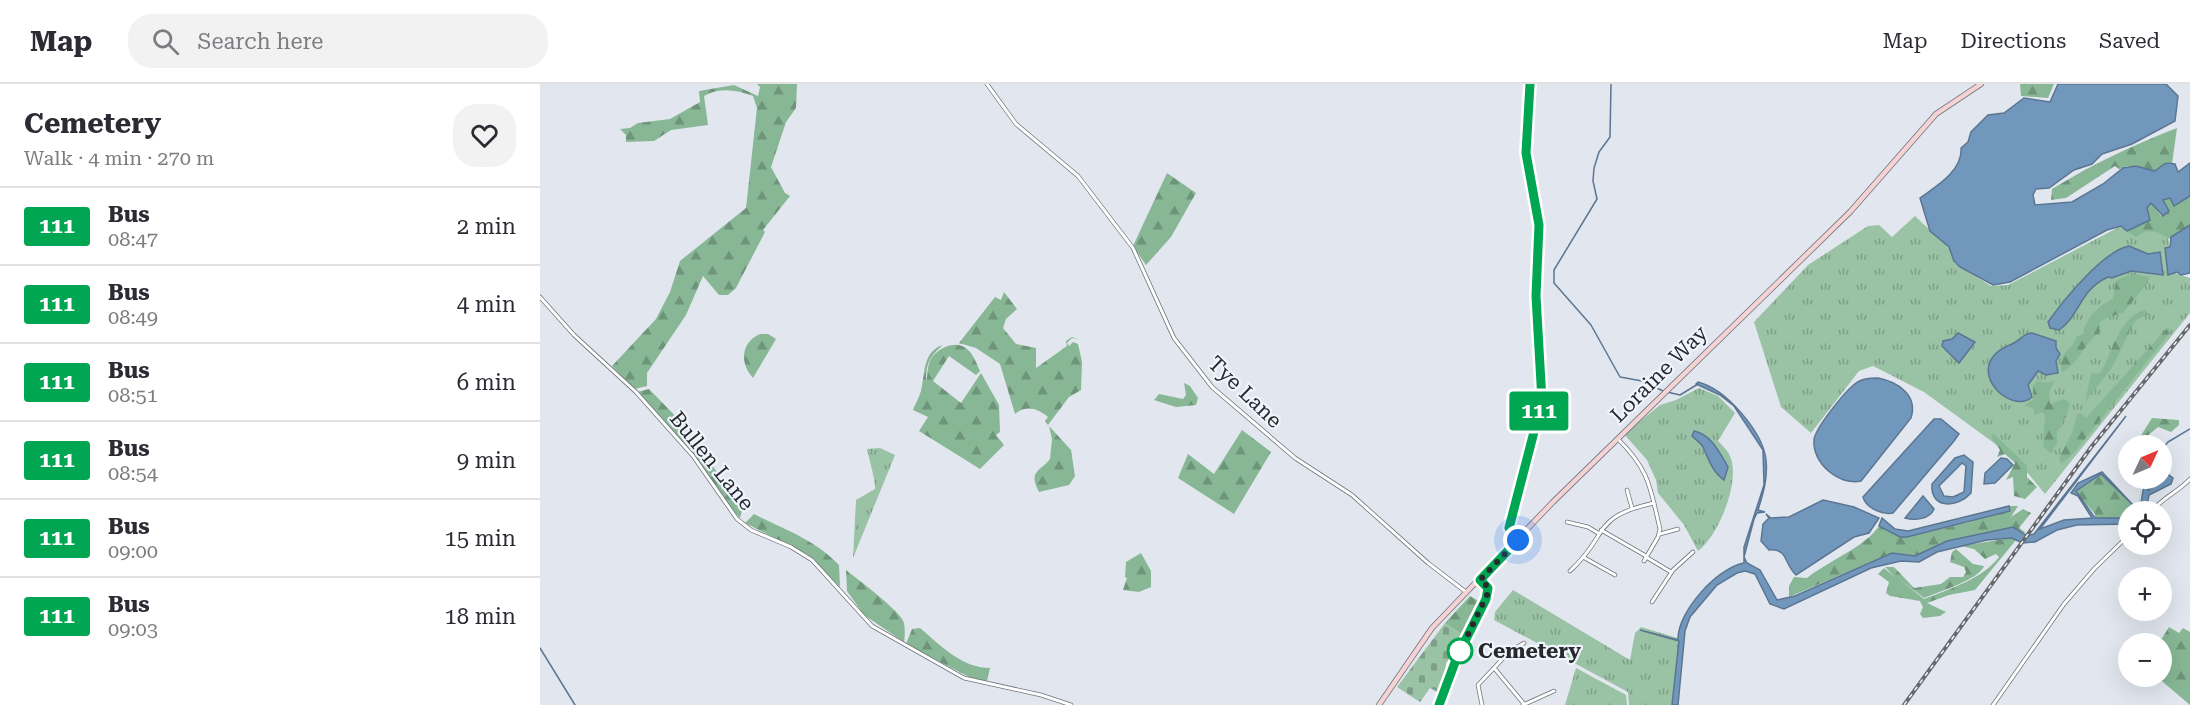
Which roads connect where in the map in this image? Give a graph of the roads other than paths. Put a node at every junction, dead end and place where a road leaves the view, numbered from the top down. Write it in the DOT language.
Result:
graph roads {
  1 [pos="987,84"];
  2 [pos="1530,84"];
  3 [pos="1981,84"];
  4 [pos="540,297"];
  5 [pos="1617,438"];
  6 [pos="2190,479"];
  7 [pos="1628,490"];
  8 [pos="2160,501"];
  9 [pos="1654,503"];
  10 [pos="1632,508"];
  11 [pos="1567,522"];
  12 [pos="1678,529"];
  13 [pos="1599,532"];
  14 [pos="1660,534"];
  15 [pos="1518,540"];
  16 [pos="2118,546"];
  17 [pos="1693,552"];
  18 [pos="1677,555"];
  19 [pos="1583,557"];
  20 [pos="1645,558"];
  21 [pos="1682,560"];
  22 [pos="1570,571"];
  23 [pos="1671,572"];
  24 [pos="1615,575"];
  25 [pos="1480,580"];
  26 [pos="1468,593"];
  27 [pos="1652,602"];
  28 [pos="1524,643"];
  29 [pos="1495,669"];
  30 [pos="1554,691"];
  31 [pos="1071,705"];
  32 [pos="1379,705"];
  33 [pos="1441,705"];
  34 [pos="1482,705"];
  35 [pos="1523,705"];
  36 [pos="1993,705"];
  1 -- 26 [label="street, Tye Lane"];
  2 -- 15 [label="main road"];
  3 -- 5 [label="main road, Loraine Way"];
  4 -- 31 [label="street, Bullen Lane"];
  5 -- 9 [label="street"];
  5 -- 15 [label="main road, Loraine Way"];
  6 -- 8 [label="street"];
  7 -- 10 [label="street"];
  9 -- 10 [label="street"];
  9 -- 14 [label="street"];
  10 -- 13 [label="street"];
  11 -- 13 [label="street"];
  12 -- 14 [label="street"];
  13 -- 19 [label="street"];
  13 -- 20 [label="street"];
  14 -- 20 [label="street"];
  15 -- 25 [label="main road, Loraine Way"];
  16 -- 36 [label="street"];
  17 -- 21 [label="street"];
  18 -- 21 [label="street"];
  19 -- 22 [label="street"];
  19 -- 24 [label="street"];
  20 -- 23 [label="street"];
  21 -- 23 [label="street"];
  23 -- 27 [label="street"];
  25 -- 26 [label="main road, Loraine Way"];
  25 -- 33 [label="main road"];
  26 -- 32 [label="main road, Loraine Way"];
  28 -- 29 [label="street"];
  29 -- 34 [label="street"];
  29 -- 35 [label="street"];
  30 -- 35 [label="street"];
}
